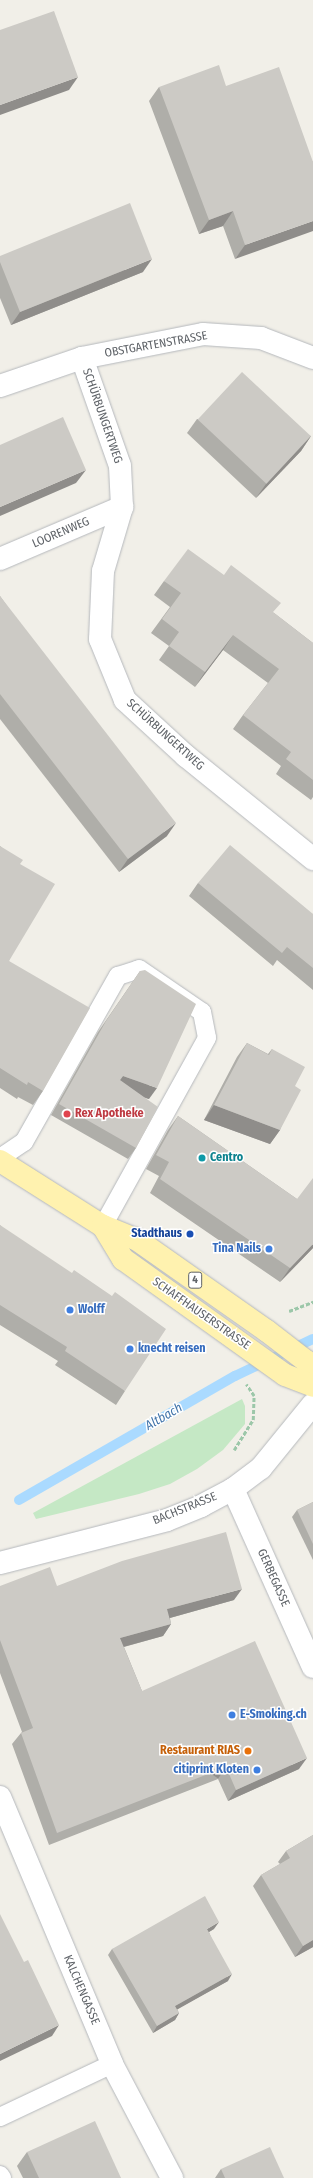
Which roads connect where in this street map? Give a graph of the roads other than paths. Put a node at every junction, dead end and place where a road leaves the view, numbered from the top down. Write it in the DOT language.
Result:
graph roads {
  1 [pos="82,358"];
  2 [pos="313,358"];
  3 [pos="0,386"];
  4 [pos="122,507"];
  5 [pos="0,559"];
  6 [pos="313,860"];
  7 [pos="0,1158"];
  8 [pos="0,1161"];
  9 [pos="102,1226"];
  10 [pos="309,1366"];
  11 [pos="313,1386"];
  12 [pos="313,1404"];
  13 [pos="233,1489"];
  14 [pos="0,1563"];
  15 [pos="313,1667"];
  16 [pos="0,1797"];
  17 [pos="112,2064"];
  18 [pos="0,2117"];
  19 [pos="0,2174"];
  20 [pos="2,2178"];
  21 [pos="172,2178"];
  1 -- 2 [label="street, OBSTGARTENSTRASSE"];
  1 -- 3 [label="street, OBSTGARTENSTRASSE"];
  1 -- 4 [label="street, SCHÜRBUNGERTWEG"];
  4 -- 5 [label="street, LOORENWEG"];
  4 -- 6 [label="street, SCHÜRBUNGERTWEG"];
  7 -- 9 [label="lane"];
  8 -- 9 [label="main road, SCHAFFHAUSERSTRASSE / 4"];
  9 -- 10 [label="main road, SCHAFFHAUSERSTRASSE / 4"];
  9 -- 11 [label="main road, SCHAFFHAUSERSTRASSE / 4"];
  12 -- 13 [label="street, BACHSTRASSE"];
  13 -- 14 [label="street, BACHSTRASSE"];
  13 -- 15 [label="street, GERBEGASSE"];
  16 -- 17 [label="street, KALCHENGASSE"];
  17 -- 18 [label="lane"];
  17 -- 21 [label="street, KALCHENGASSE"];
  19 -- 20 [label="lane"];
}
